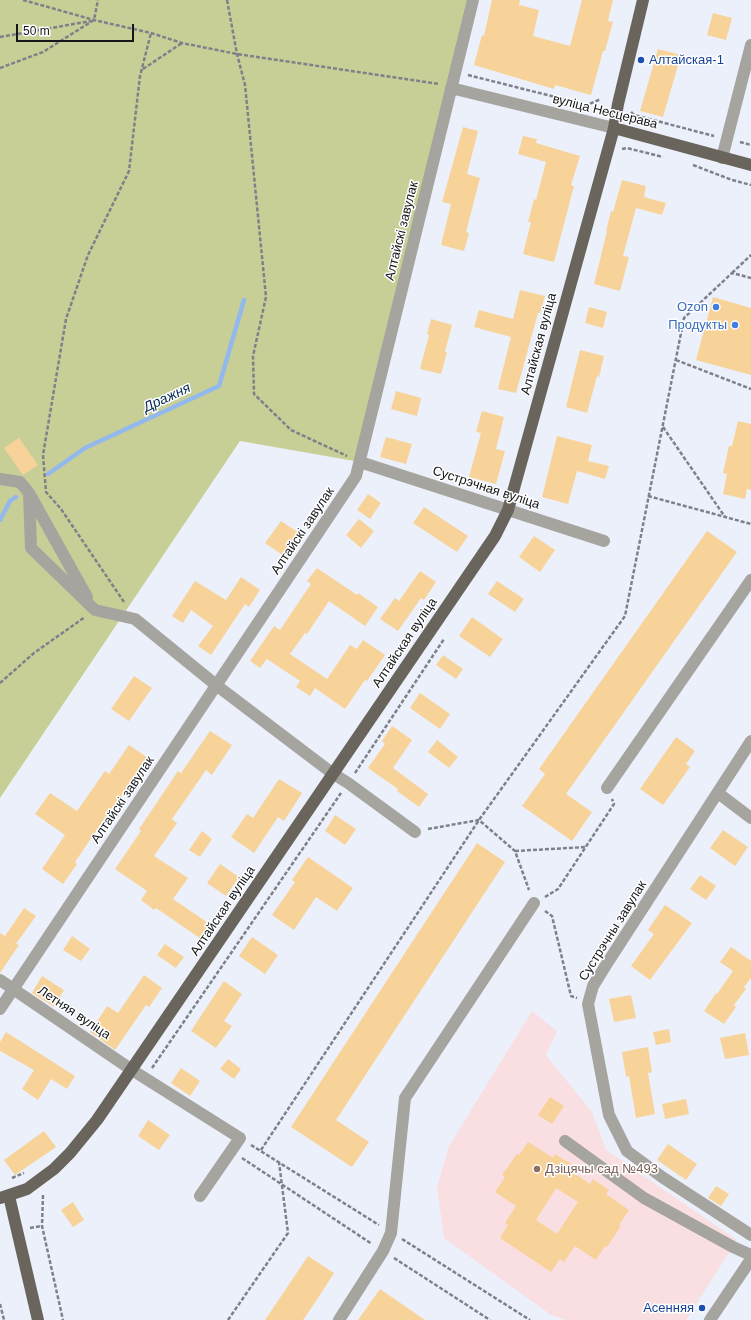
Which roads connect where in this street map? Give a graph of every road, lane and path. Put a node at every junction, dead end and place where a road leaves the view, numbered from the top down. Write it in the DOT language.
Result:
graph roads {
  1 [pos="23,0"];
  2 [pos="98,0"];
  3 [pos="227,0"];
  4 [pos="473,0"];
  5 [pos="644,0"];
  6 [pos="94,20"];
  7 [pos="151,33"];
  8 [pos="0,37"];
  9 [pos="182,43"];
  10 [pos="751,45"];
  11 [pos="237,54"];
  12 [pos="0,68"];
  13 [pos="142,69"];
  14 [pos="455,71"];
  15 [pos="438,84"];
  16 [pos="451,88"];
  17 [pos="601,99"];
  18 [pos="634,115"];
  19 [pos="614,128"];
  20 [pos="726,139"];
  21 [pos="751,145"];
  22 [pos="618,150"];
  23 [pos="722,158"];
  24 [pos="670,159"];
  25 [pos="691,164"];
  26 [pos="751,165"];
  27 [pos="751,185"];
  28 [pos="751,255"];
  29 [pos="732,273"];
  30 [pos="751,278"];
  31 [pos="676,360"];
  32 [pos="751,389"];
  33 [pos="662,427"];
  34 [pos="360,462"];
  35 [pos="0,479"];
  36 [pos="29,493"];
  37 [pos="648,496"];
  38 [pos="508,510"];
  39 [pos="725,517"];
  40 [pos="751,524"];
  41 [pos="604,541"];
  42 [pos="751,580"];
  43 [pos="95,610"];
  44 [pos="136,619"];
  45 [pos="0,683"];
  46 [pos="216,685"];
  47 [pos="751,741"];
  48 [pos="332,774"];
  49 [pos="607,788"];
  50 [pos="718,793"];
  51 [pos="751,818"];
  52 [pos="479,820"];
  53 [pos="414,832"];
  54 [pos="586,847"];
  55 [pos="515,851"];
  56 [pos="534,903"];
  57 [pos="552,916"];
  58 [pos="0,980"];
  59 [pos="14,989"];
  60 [pos="571,996"];
  61 [pos="0,1009"];
  62 [pos="132,1070"];
  63 [pos="240,1138"];
  64 [pos="565,1141"];
  65 [pos="261,1150"];
  66 [pos="231,1151"];
  67 [pos="279,1161"];
  68 [pos="282,1184"];
  69 [pos="200,1196"];
  70 [pos="5,1197"];
  71 [pos="42,1226"];
  72 [pos="391,1232"];
  73 [pos="751,1235"];
  74 [pos="383,1251"];
  75 [pos="751,1255"];
  76 [pos="751,1259"];
  77 [pos="0,1304"];
  78 [pos="4,1320"];
  79 [pos="38,1320"];
  80 [pos="63,1320"];
  81 [pos="228,1320"];
  82 [pos="339,1320"];
  83 [pos="490,1320"];
  84 [pos="530,1320"];
  85 [pos="710,1320"];
  1 -- 6 [label="path"];
  2 -- 6 [label="path"];
  3 -- 11 [label="path"];
  4 -- 14 [label="street, Алтайскі завулак"];
  5 -- 19 [label="main road, Алтайская вуліца"];
  6 -- 7 [label="path"];
  6 -- 8 [label="path"];
  6 -- 12 [label="path"];
  7 -- 9 [label="path"];
  7 -- 13 [label="path"];
  9 -- 11 [label="path"];
  9 -- 13 [label="path"];
  10 -- 20 [label="street"];
  11 -- 15 [label="path"];
  11 -- 34 [label="path"];
  13 -- 44 [label="path"];
  14 -- 15 [label="path"];
  14 -- 16 [label="street, Алтайскі завулак"];
  14 -- 17 [label="path"];
  15 -- 16 [label="path"];
  16 -- 19 [label="street, вуліца Несцерава"];
  16 -- 34 [label="street, Алтайскі завулак"];
  18 -- 20 [label="path"];
  19 -- 23 [label="main road, вуліца Несцерава"];
  19 -- 38 [label="main road, Алтайская вуліца"];
  20 -- 21 [label="path"];
  20 -- 23 [label="street"];
  22 -- 24 [label="path"];
  23 -- 26 [label="main road, вуліца Несцерава"];
  25 -- 27 [label="path"];
  28 -- 29 [label="path"];
  29 -- 30 [label="path"];
  29 -- 31 [label="path"];
  31 -- 32 [label="path"];
  31 -- 33 [label="path"];
  33 -- 37 [label="path"];
  33 -- 39 [label="path"];
  34 -- 38 [label="street, Сустрэчная вуліца"];
  34 -- 46 [label="street, Алтайскі завулак"];
  35 -- 36 [label="street"];
  36 -- 43 [label="street"];
  36 -- 43 [label="street"];
  37 -- 39 [label="path"];
  37 -- 52 [label="path"];
  38 -- 41 [label="street, Сустрэчная вуліца"];
  38 -- 48 [label="main road, Алтайская вуліца"];
  39 -- 40 [label="path"];
  42 -- 49 [label="street"];
  43 -- 44 [label="street"];
  43 -- 45 [label="path"];
  44 -- 46 [label="street"];
  46 -- 48 [label="street"];
  46 -- 59 [label="street, Алтайскі завулак"];
  47 -- 50 [label="street, Сустрэчны завулак"];
  48 -- 53 [label="street"];
  48 -- 62 [label="main road, Алтайская вуліца"];
  49 -- 54 [label="path"];
  50 -- 51 [label="street"];
  50 -- 73 [label="street, Сустрэчны завулак"];
  52 -- 53 [label="path"];
  52 -- 55 [label="path"];
  52 -- 65 [label="path"];
  54 -- 55 [label="path"];
  54 -- 56 [label="path"];
  55 -- 56 [label="path"];
  56 -- 72 [label="street"];
  57 -- 60 [label="path"];
  58 -- 59 [label="street, Летняя вуліца"];
  59 -- 61 [label="street, Алтайскі завулак"];
  59 -- 62 [label="street, Летняя вуліца"];
  62 -- 63 [label="street, Летняя вуліца"];
  62 -- 70 [label="main road, Алтайская вуліца"];
  63 -- 65 [label="path"];
  63 -- 66 [label="street"];
  64 -- 75 [label="street"];
  65 -- 67 [label="path"];
  66 -- 68 [label="path"];
  66 -- 69 [label="street"];
  67 -- 68 [label="path"];
  67 -- 72 [label="path"];
  68 -- 74 [label="path"];
  68 -- 81 [label="path"];
  70 -- 79 [label="main road"];
  71 -- 80 [label="path"];
  72 -- 74 [label="street"];
  72 -- 84 [label="path"];
  74 -- 82 [label="street"];
  74 -- 83 [label="path"];
  76 -- 85 [label="street"];
  77 -- 78 [label="path"];
}
